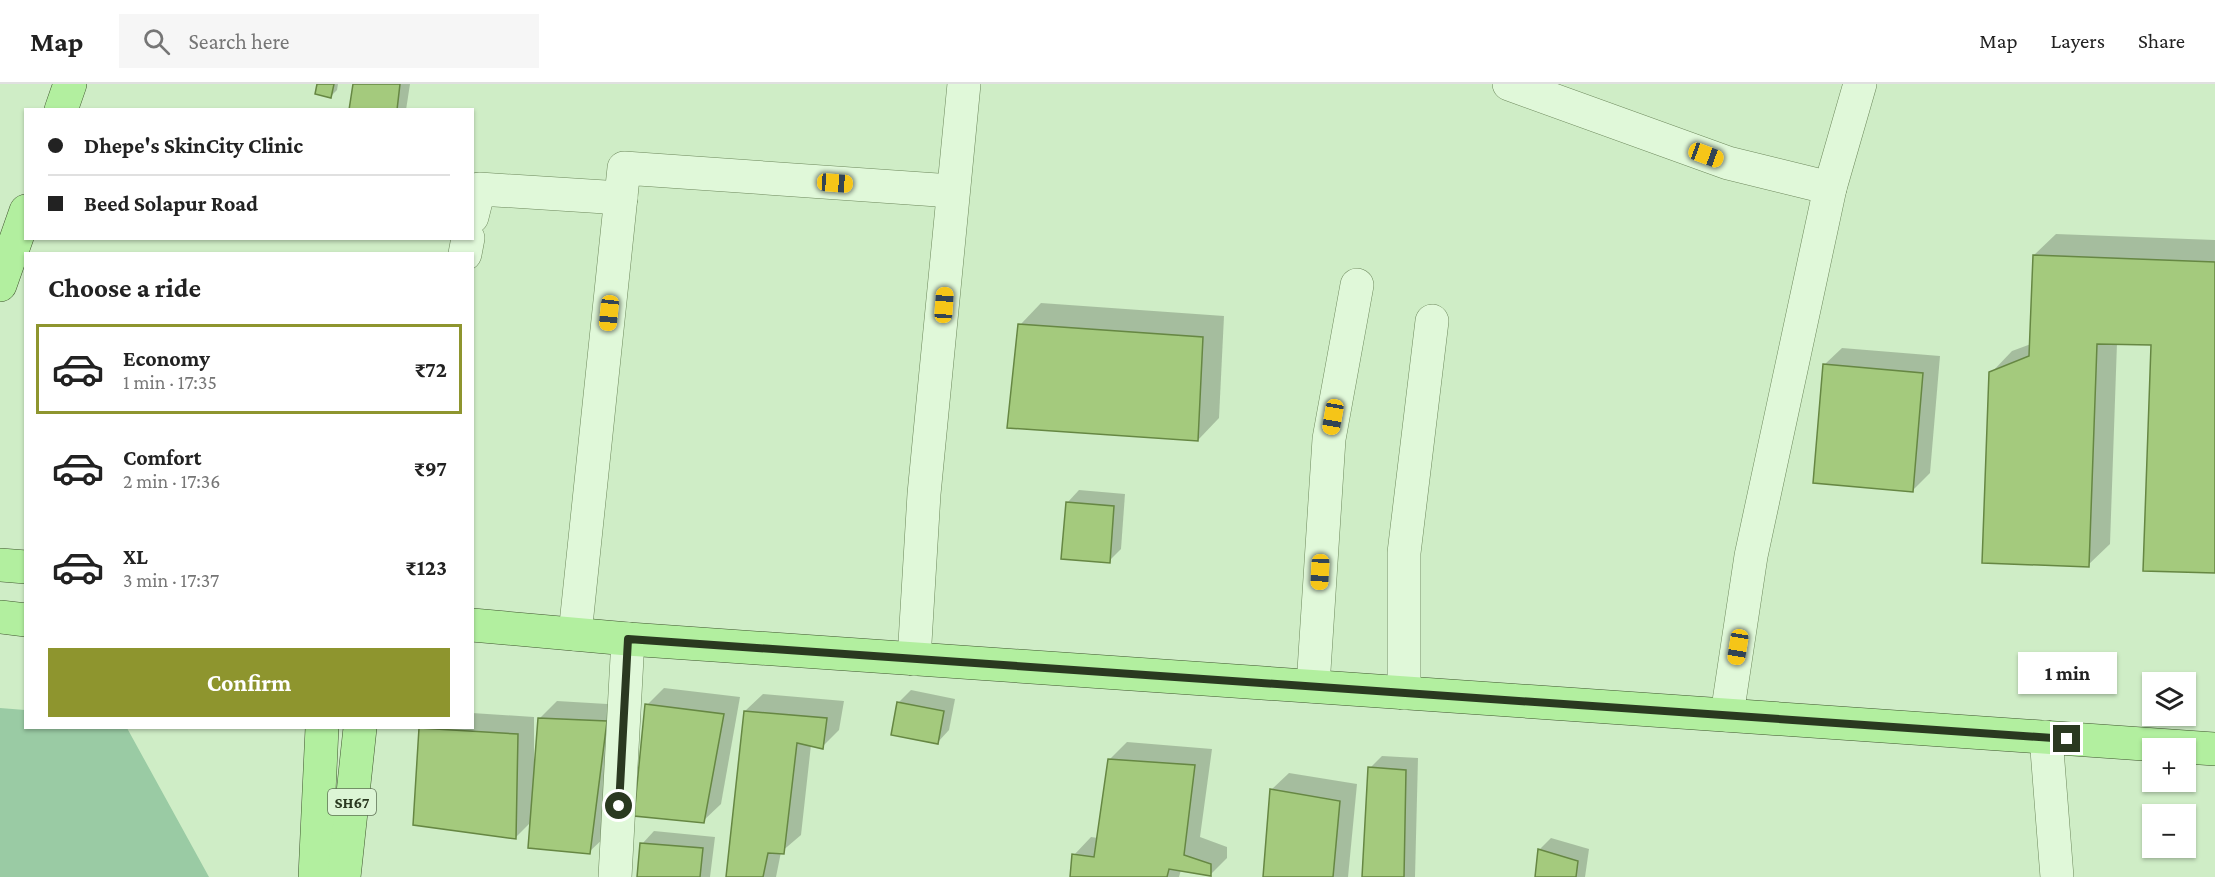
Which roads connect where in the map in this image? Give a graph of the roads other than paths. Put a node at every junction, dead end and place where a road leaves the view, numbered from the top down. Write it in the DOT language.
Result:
graph roads {
  1 [pos="70,84"];
  2 [pos="964,84"];
  3 [pos="1509,84"];
  4 [pos="1860,84"];
  5 [pos="62,108"];
  6 [pos="1830,188"];
  7 [pos="952,191"];
  8 [pos="621,198"];
  9 [pos="474,208"];
  10 [pos="24,217"];
  11 [pos="0,285"];
  12 [pos="1357,285"];
  13 [pos="1432,321"];
  14 [pos="0,565"];
  15 [pos="24,567"];
  16 [pos="0,617"];
  17 [pos="24,620"];
  18 [pos="474,625"];
  19 [pos="575,634"];
  20 [pos="628,639"];
  21 [pos="914,659"];
  22 [pos="1313,687"];
  23 [pos="1404,693"];
  24 [pos="1727,715"];
  25 [pos="322,729"];
  26 [pos="360,729"];
  27 [pos="2046,737"];
  28 [pos="2215,749"];
  29 [pos="315,877"];
  30 [pos="344,877"];
  31 [pos="615,877"];
  32 [pos="2057,877"];
  1 -- 5 [label="main road"];
  2 -- 7 [label="street"];
  3 -- 6 [label="street"];
  4 -- 6 [label="street"];
  6 -- 24 [label="street"];
  7 -- 8 [label="street"];
  7 -- 21 [label="street"];
  8 -- 9 [label="street"];
  8 -- 19 [label="street"];
  10 -- 11 [label="main road"];
  12 -- 22 [label="street"];
  13 -- 23 [label="street"];
  14 -- 15 [label="main road"];
  16 -- 17 [label="main road"];
  18 -- 19 [label="main road"];
  19 -- 20 [label="main road"];
  20 -- 21 [label="main road"];
  20 -- 31 [label="street"];
  21 -- 22 [label="main road"];
  22 -- 23 [label="main road"];
  23 -- 24 [label="main road"];
  24 -- 27 [label="main road"];
  25 -- 29 [label="main road"];
  26 -- 30 [label="main road, SH67"];
  27 -- 28 [label="main road"];
  27 -- 32 [label="street"];
}
